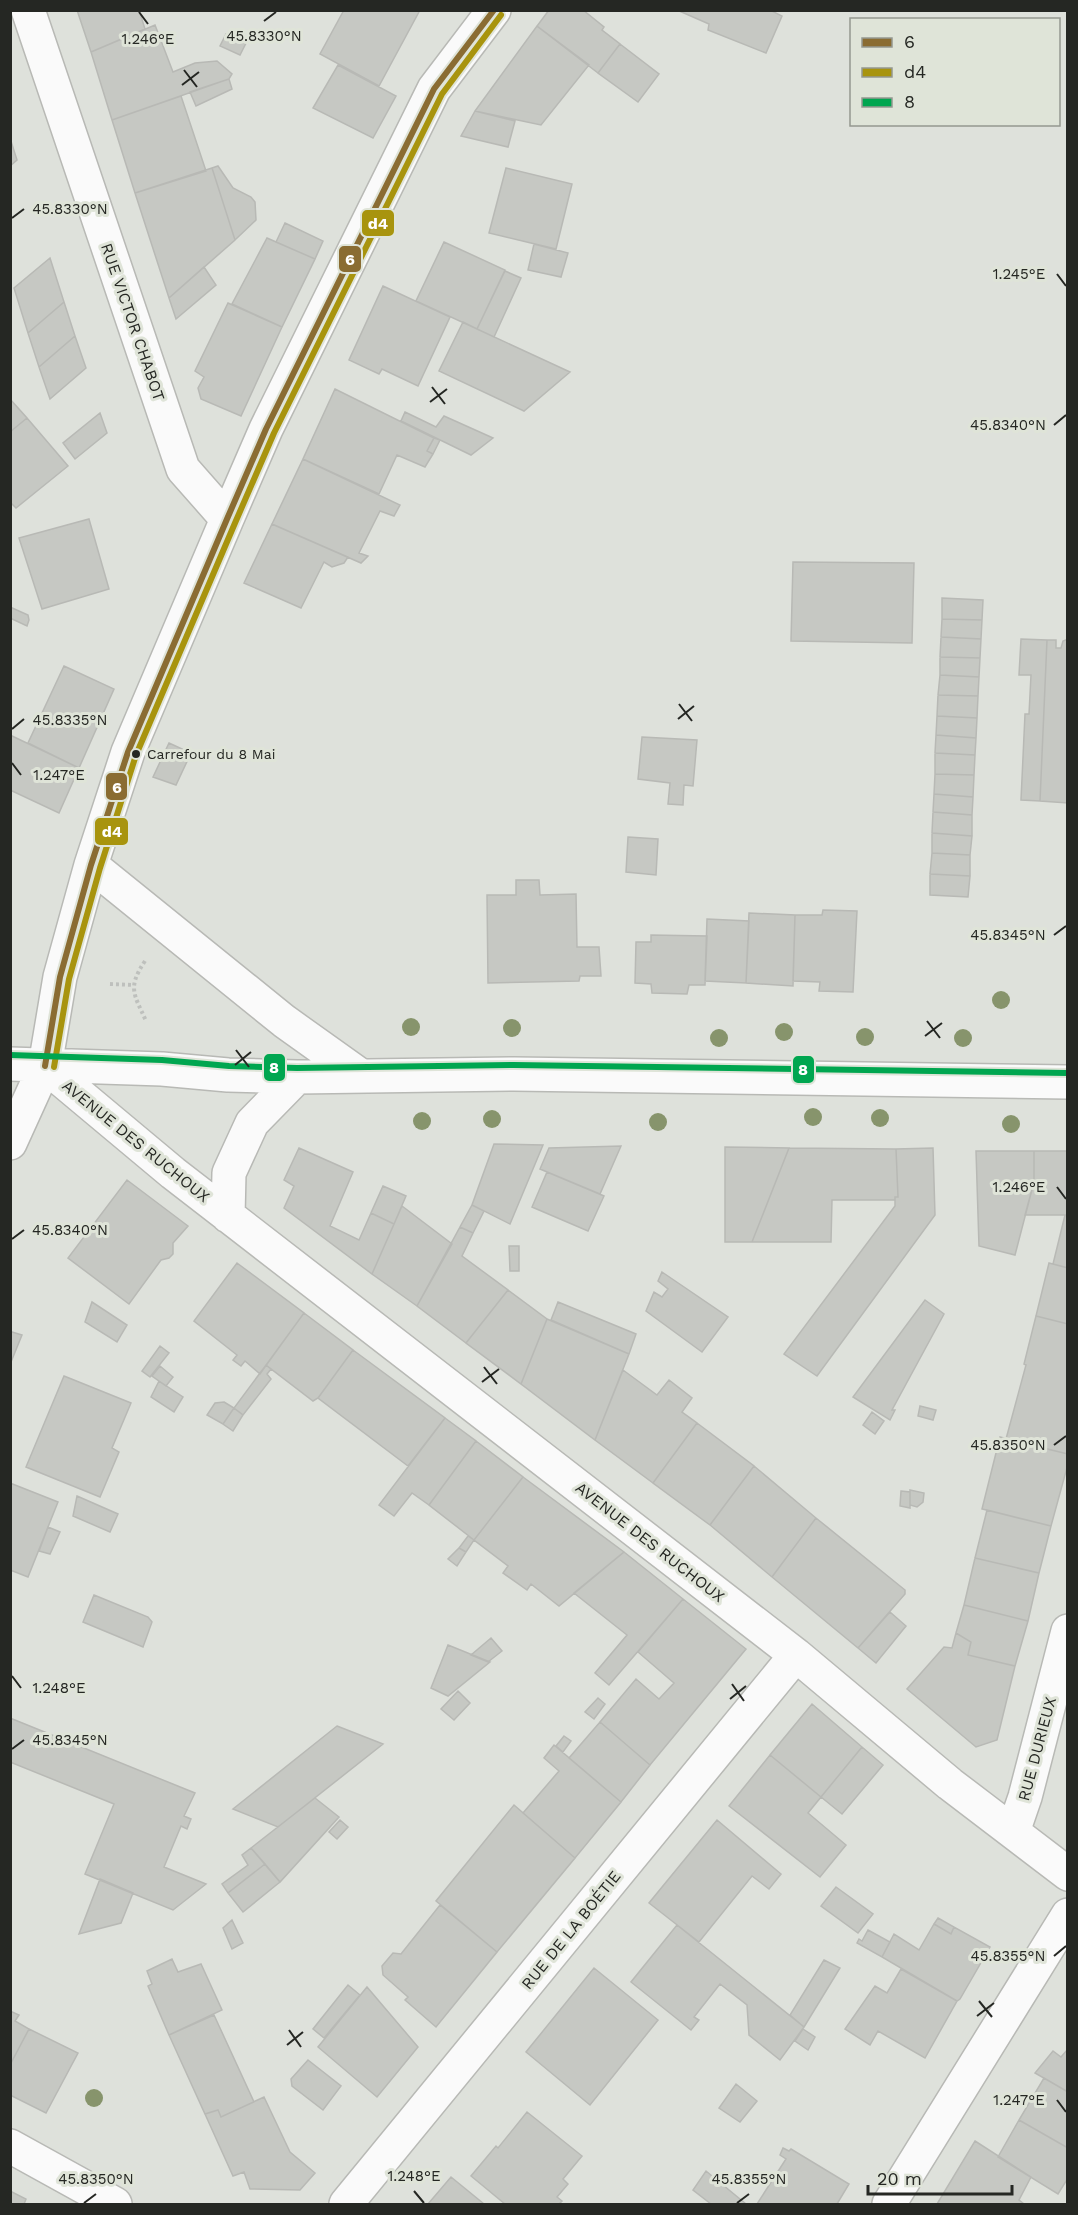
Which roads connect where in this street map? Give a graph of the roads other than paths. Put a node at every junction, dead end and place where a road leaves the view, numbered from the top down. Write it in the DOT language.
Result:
graph roads {
  1 [pos="28,10"];
  2 [pos="494,10"];
  3 [pos="227,519"];
  4 [pos="91,865"];
  5 [pos="10,1064"];
  6 [pos="45,1066"];
  7 [pos="361,1076"];
  8 [pos="297,1077"];
  9 [pos="1068,1082"];
  10 [pos="10,1143"];
  11 [pos="228,1216"];
  12 [pos="1068,1631"];
  13 [pos="796,1655"];
  14 [pos="1013,1833"];
  15 [pos="1068,1874"];
  16 [pos="1068,1916"];
  17 [pos="10,2146"];
  18 [pos="114,2205"];
  19 [pos="346,2205"];
  20 [pos="889,2205"];
  1 -- 3 [label="street, RUE VICTOR CHABOT"];
  2 -- 3 [label="street"];
  3 -- 4 [label="street"];
  4 -- 6 [label="street"];
  4 -- 7 [label="street"];
  5 -- 6 [label="street"];
  6 -- 8 [label="street"];
  6 -- 10 [label="street"];
  6 -- 11 [label="street, AVENUE DES RUCHOUX"];
  7 -- 8 [label="street"];
  7 -- 9 [label="street"];
  8 -- 11 [label="street, AVENUE DES RUCHOUX"];
  11 -- 13 [label="street, AVENUE DES RUCHOUX"];
  12 -- 14 [label="street, RUE DURIEUX"];
  13 -- 14 [label="street, AVENUE DES RUCHOUX"];
  13 -- 19 [label="street, RUE DE LA BOÉTIE"];
  14 -- 15 [label="street, AVENUE DES RUCHOUX"];
  16 -- 20 [label="street"];
  17 -- 18 [label="street"];
}
